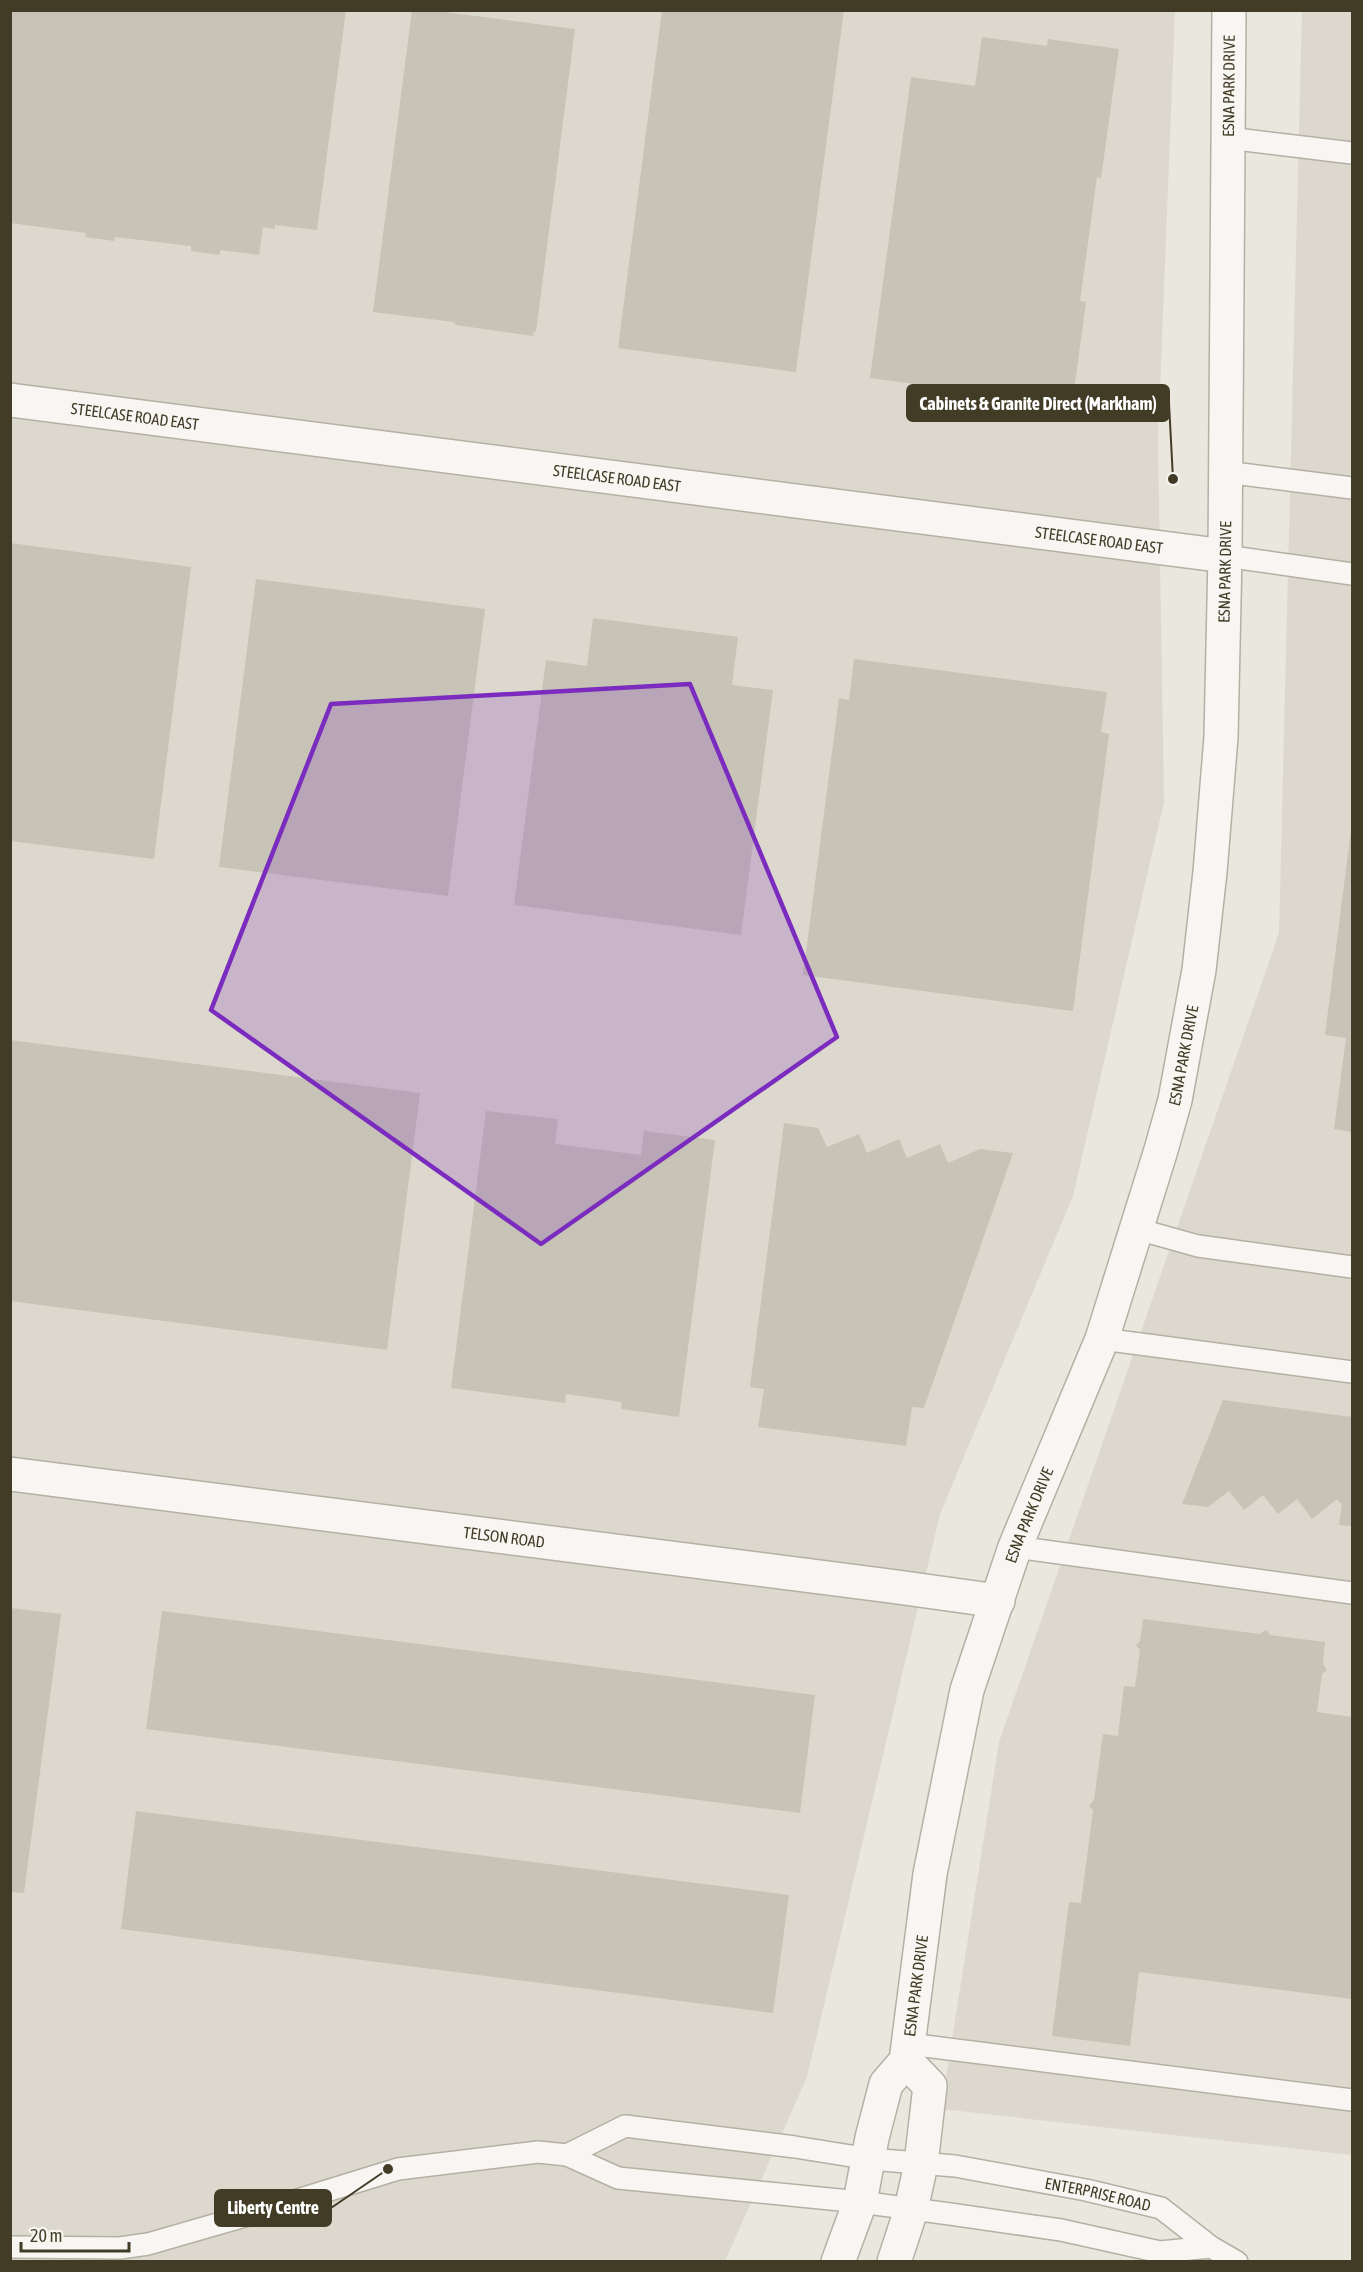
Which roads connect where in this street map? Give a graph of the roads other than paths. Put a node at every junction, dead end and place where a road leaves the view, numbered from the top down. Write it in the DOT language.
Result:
graph roads {
  1 [pos="1228,10"];
  2 [pos="1228,138"];
  3 [pos="1353,153"];
  4 [pos="10,400"];
  5 [pos="1225,472"];
  6 [pos="1353,488"];
  7 [pos="1224,556"];
  8 [pos="1353,574"];
  9 [pos="1137,1229"];
  10 [pos="1353,1267"];
  11 [pos="1102,1339"];
  12 [pos="1353,1372"];
  13 [pos="10,1474"];
  14 [pos="1015,1547"];
  15 [pos="1353,1593"];
  16 [pos="998,1602"];
  17 [pos="908,2053"];
  18 [pos="1353,2100"];
  19 [pos="567,2155"];
  20 [pos="870,2159"];
  21 [pos="921,2164"];
  22 [pos="860,2202"];
  23 [pos="911,2210"];
  24 [pos="10,2247"];
  25 [pos="1211,2247"];
  26 [pos="838,2262"];
  27 [pos="894,2262"];
  28 [pos="1237,2262"];
  1 -- 2 [label="street, ESNA PARK DRIVE"];
  2 -- 3 [label="lane"];
  2 -- 5 [label="street, ESNA PARK DRIVE"];
  4 -- 7 [label="street, STEELCASE ROAD EAST"];
  5 -- 6 [label="lane"];
  5 -- 7 [label="street, ESNA PARK DRIVE"];
  7 -- 8 [label="lane"];
  7 -- 9 [label="street, ESNA PARK DRIVE"];
  9 -- 10 [label="lane"];
  9 -- 11 [label="street, ESNA PARK DRIVE"];
  11 -- 12 [label="lane"];
  11 -- 14 [label="street, ESNA PARK DRIVE"];
  13 -- 16 [label="street, TELSON ROAD"];
  14 -- 15 [label="lane"];
  14 -- 16 [label="street, ESNA PARK DRIVE"];
  16 -- 17 [label="street, ESNA PARK DRIVE"];
  17 -- 18 [label="lane"];
  17 -- 20 [label="street"];
  17 -- 21 [label="street"];
  19 -- 20 [label="lane, ENTERPRISE ROAD"];
  19 -- 22 [label="lane"];
  19 -- 24 [label="lane"];
  20 -- 21 [label="lane, ENTERPRISE ROAD"];
  20 -- 22 [label="street"];
  21 -- 23 [label="street"];
  21 -- 25 [label="lane, ENTERPRISE ROAD"];
  22 -- 23 [label="lane"];
  22 -- 26 [label="street"];
  23 -- 25 [label="lane"];
  23 -- 27 [label="street"];
  25 -- 28 [label="lane, ENTERPRISE ROAD"];
}
